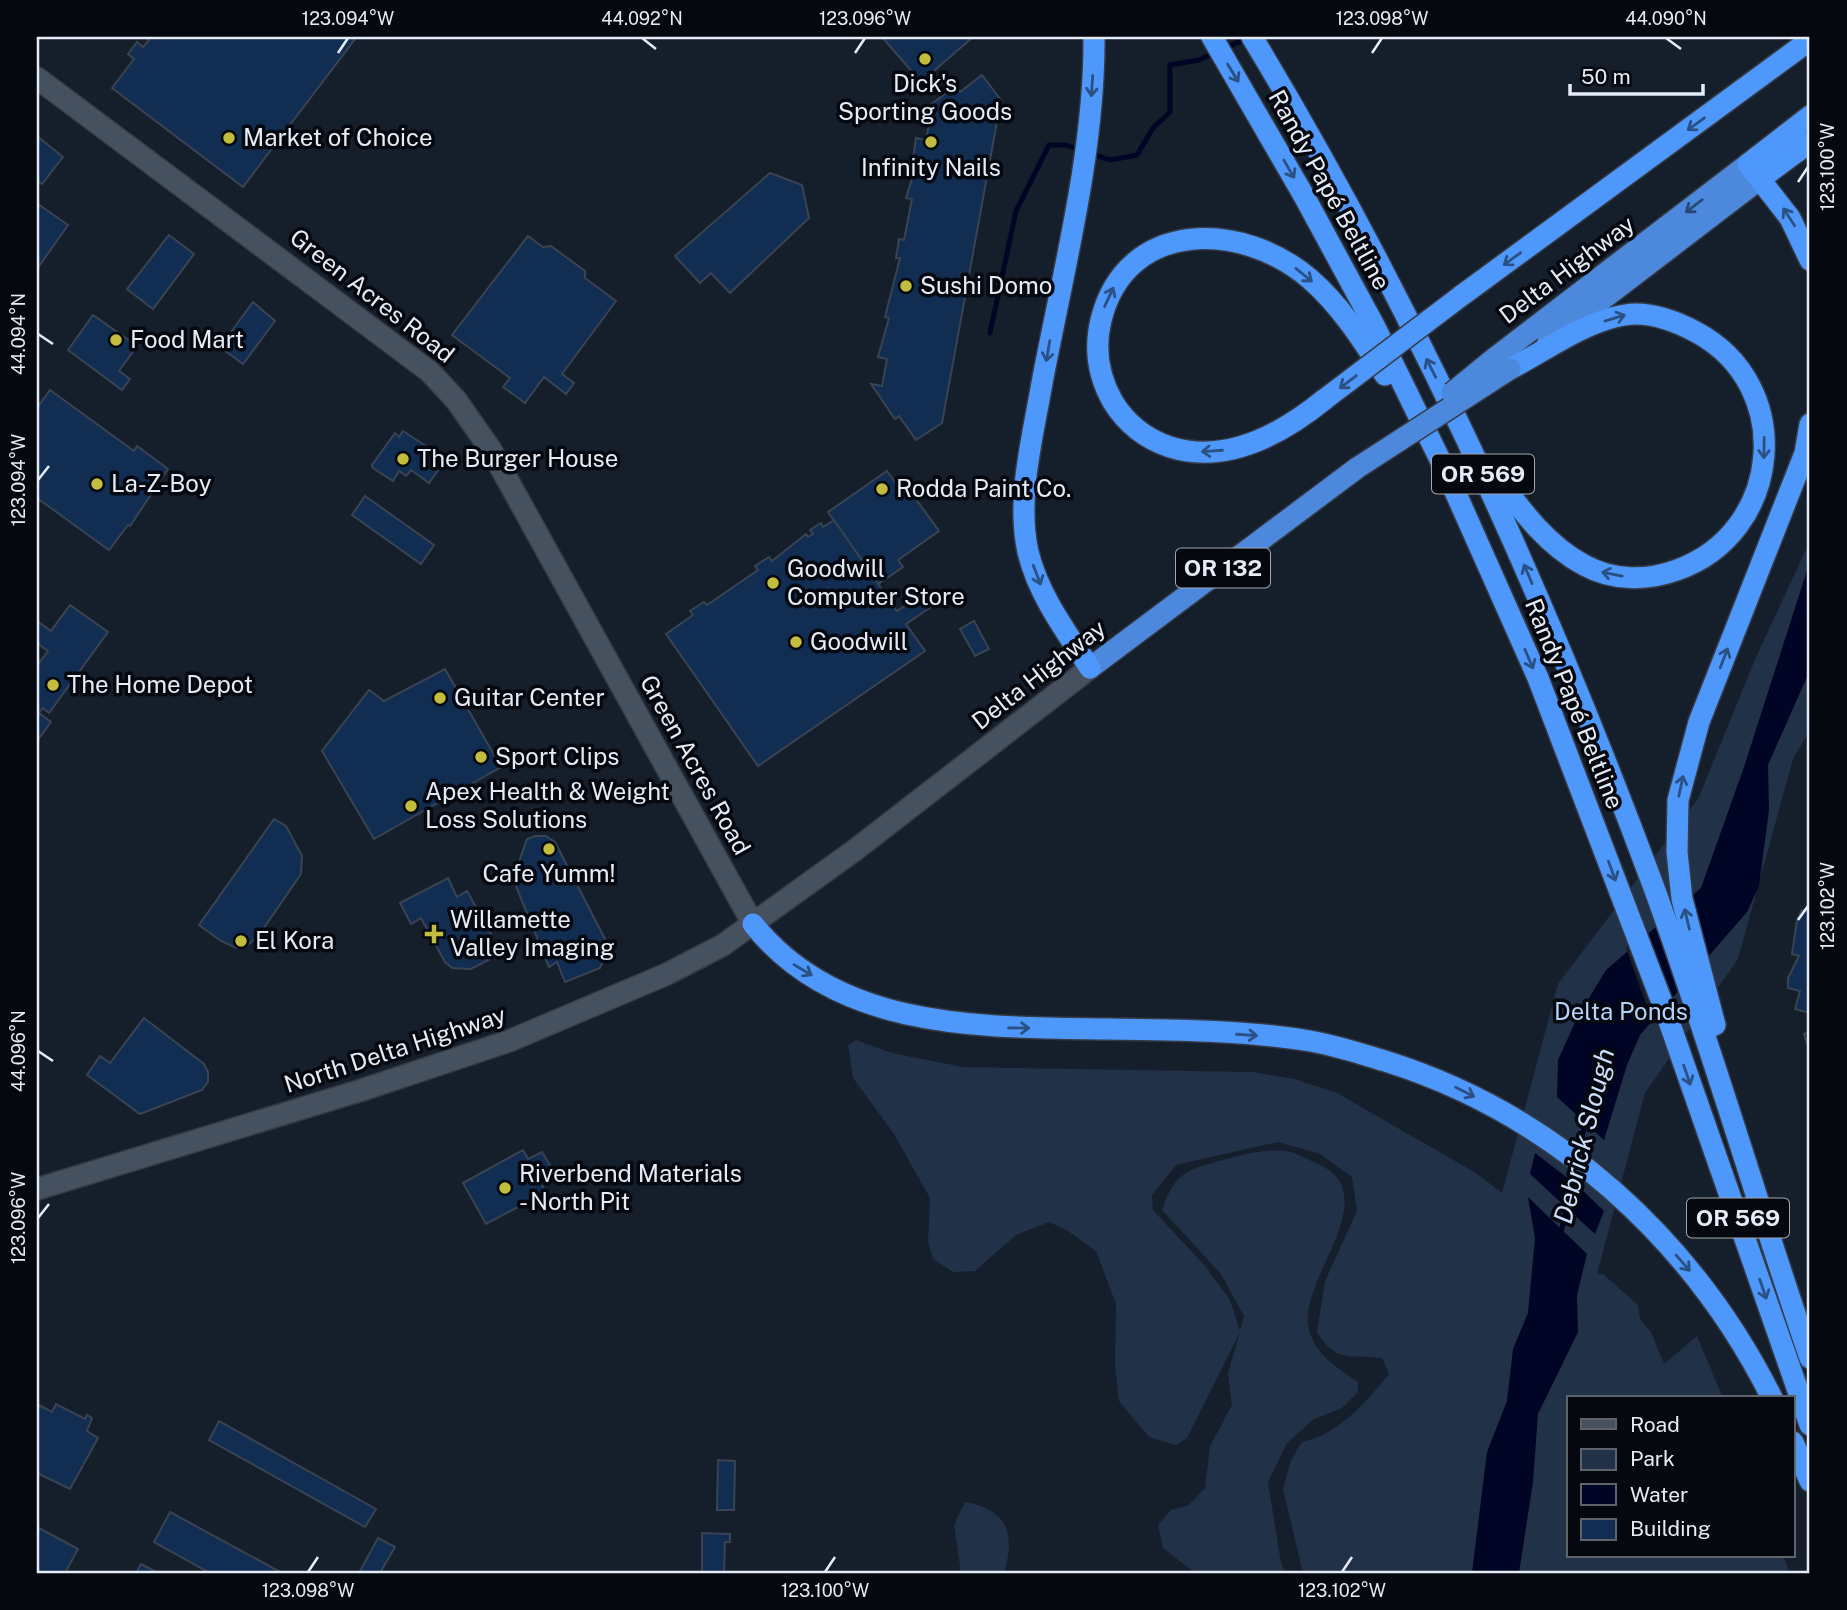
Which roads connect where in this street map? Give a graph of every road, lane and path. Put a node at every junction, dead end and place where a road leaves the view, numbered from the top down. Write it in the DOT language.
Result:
graph roads {
  1 [pos="1094,37"];
  2 [pos="1212,37"];
  3 [pos="1252,37"];
  4 [pos="1810,40"];
  5 [pos="37,78"];
  6 [pos="1810,117"];
  7 [pos="1810,142"];
  8 [pos="1754,171"];
  9 [pos="1810,260"];
  10 [pos="1503,363"];
  11 [pos="1810,424"];
  12 [pos="1465,435"];
  13 [pos="1449,478"];
  14 [pos="1090,668"];
  15 [pos="754,924"];
  16 [pos="1699,990"];
  17 [pos="37,1189"];
  18 [pos="1810,1358"];
  19 [pos="1771,1396"];
  20 [pos="1810,1425"];
  21 [pos="1794,1444"];
  22 [pos="1810,1481"];
  1 -- 14 [label="highway, one-way"];
  2 -- 13 [label="highway, Randy Papé Beltline / OR 569, one-way"];
  12 -- 3 [label="highway, Randy Papé Beltline / OR 569, one-way"];
  4 -- 13 [label="highway, one-way, bridge"];
  5 -- 15 [label="street, Green Acres Road"];
  6 -- 8 [label="highway, Delta Highway / OR 132"];
  7 -- 8 [label="highway, Delta Highway / OR 132"];
  9 -- 8 [label="highway, one-way"];
  8 -- 10 [label="highway, Delta Highway / OR 132"];
  10 -- 12 [label="highway, one-way"];
  10 -- 14 [label="highway, Delta Highway / OR 132, bridge"];
  16 -- 11 [label="highway, one-way"];
  16 -- 12 [label="highway, Randy Papé Beltline / OR 569, one-way"];
  13 -- 20 [label="highway, Randy Papé Beltline / OR 569, one-way"];
  14 -- 15 [label="street, Delta Highway / OR 132"];
  15 -- 17 [label="street, North Delta Highway"];
  15 -- 19 [label="highway, one-way"];
  16 -- 18 [label="highway, OR 569"];
  21 -- 22 [label="highway"];
}
